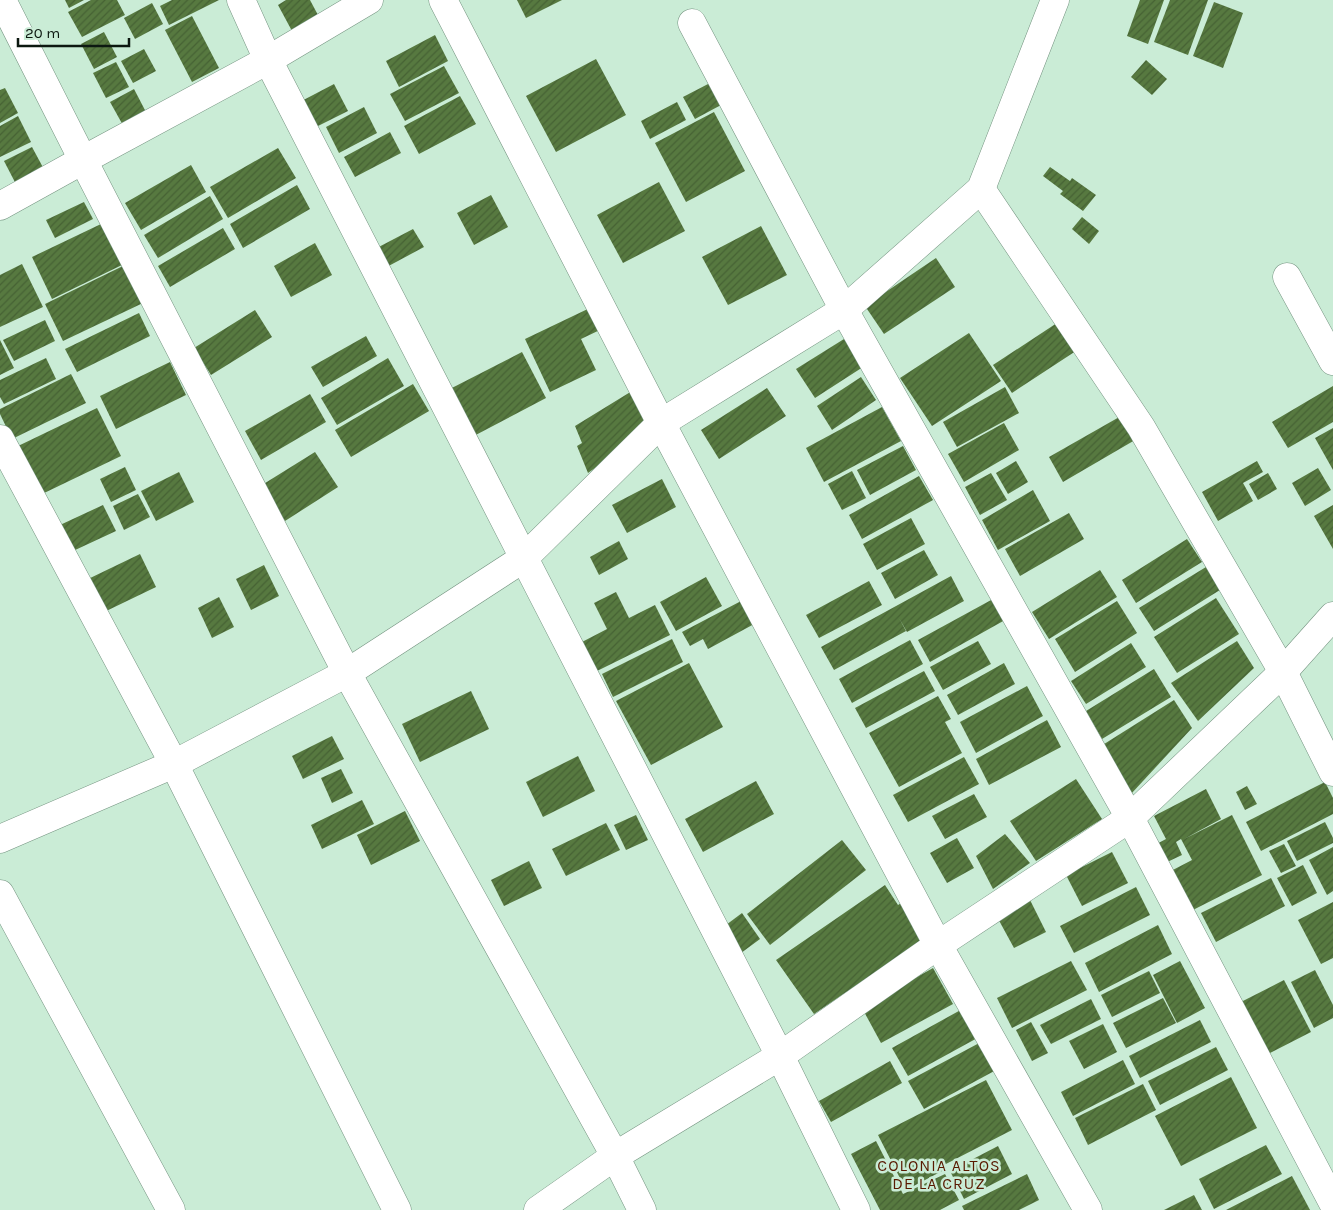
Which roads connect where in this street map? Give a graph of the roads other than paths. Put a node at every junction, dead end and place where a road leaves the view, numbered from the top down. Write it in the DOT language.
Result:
graph roads {
  1 [pos="2,0"];
  2 [pos="241,0"];
  3 [pos="369,0"];
  4 [pos="444,0"];
  5 [pos="1055,0"];
  6 [pos="692,23"];
  7 [pos="268,60"];
  8 [pos="82,160"];
  9 [pos="981,189"];
  10 [pos="0,206"];
  11 [pos="1287,277"];
  12 [pos="844,310"];
  13 [pos="1333,361"];
  14 [pos="661,424"];
  15 [pos="0,439"];
  16 [pos="524,558"];
  17 [pos="1333,616"];
  18 [pos="1283,672"];
  19 [pos="347,673"];
  20 [pos="174,764"];
  21 [pos="1333,772"];
  22 [pos="1130,818"];
  23 [pos="0,838"];
  24 [pos="0,894"];
  25 [pos="938,945"];
  26 [pos="780,1056"];
  27 [pos="615,1156"];
  28 [pos="1333,1203"];
  29 [pos="171,1210"];
  30 [pos="397,1210"];
  31 [pos="538,1210"];
  32 [pos="642,1210"];
  33 [pos="856,1210"];
  34 [pos="1088,1210"];
  1 -- 8 [label="street"];
  2 -- 7 [label="street"];
  3 -- 7 [label="street"];
  4 -- 14 [label="street"];
  5 -- 9 [label="street"];
  6 -- 12 [label="street"];
  7 -- 8 [label="street"];
  7 -- 16 [label="street"];
  8 -- 10 [label="street"];
  8 -- 19 [label="street"];
  9 -- 12 [label="street"];
  9 -- 18 [label="street"];
  11 -- 13 [label="street"];
  12 -- 14 [label="street"];
  12 -- 22 [label="street"];
  14 -- 16 [label="street"];
  14 -- 25 [label="street"];
  15 -- 20 [label="street"];
  16 -- 19 [label="street"];
  16 -- 26 [label="street"];
  17 -- 18 [label="street"];
  18 -- 21 [label="street"];
  18 -- 22 [label="street"];
  19 -- 20 [label="street"];
  19 -- 27 [label="street"];
  20 -- 23 [label="street"];
  20 -- 30 [label="street"];
  22 -- 25 [label="street"];
  22 -- 28 [label="street"];
  24 -- 29 [label="street"];
  25 -- 26 [label="street"];
  25 -- 34 [label="street"];
  26 -- 27 [label="street"];
  26 -- 33 [label="street"];
  27 -- 31 [label="street"];
  27 -- 32 [label="street"];
}
